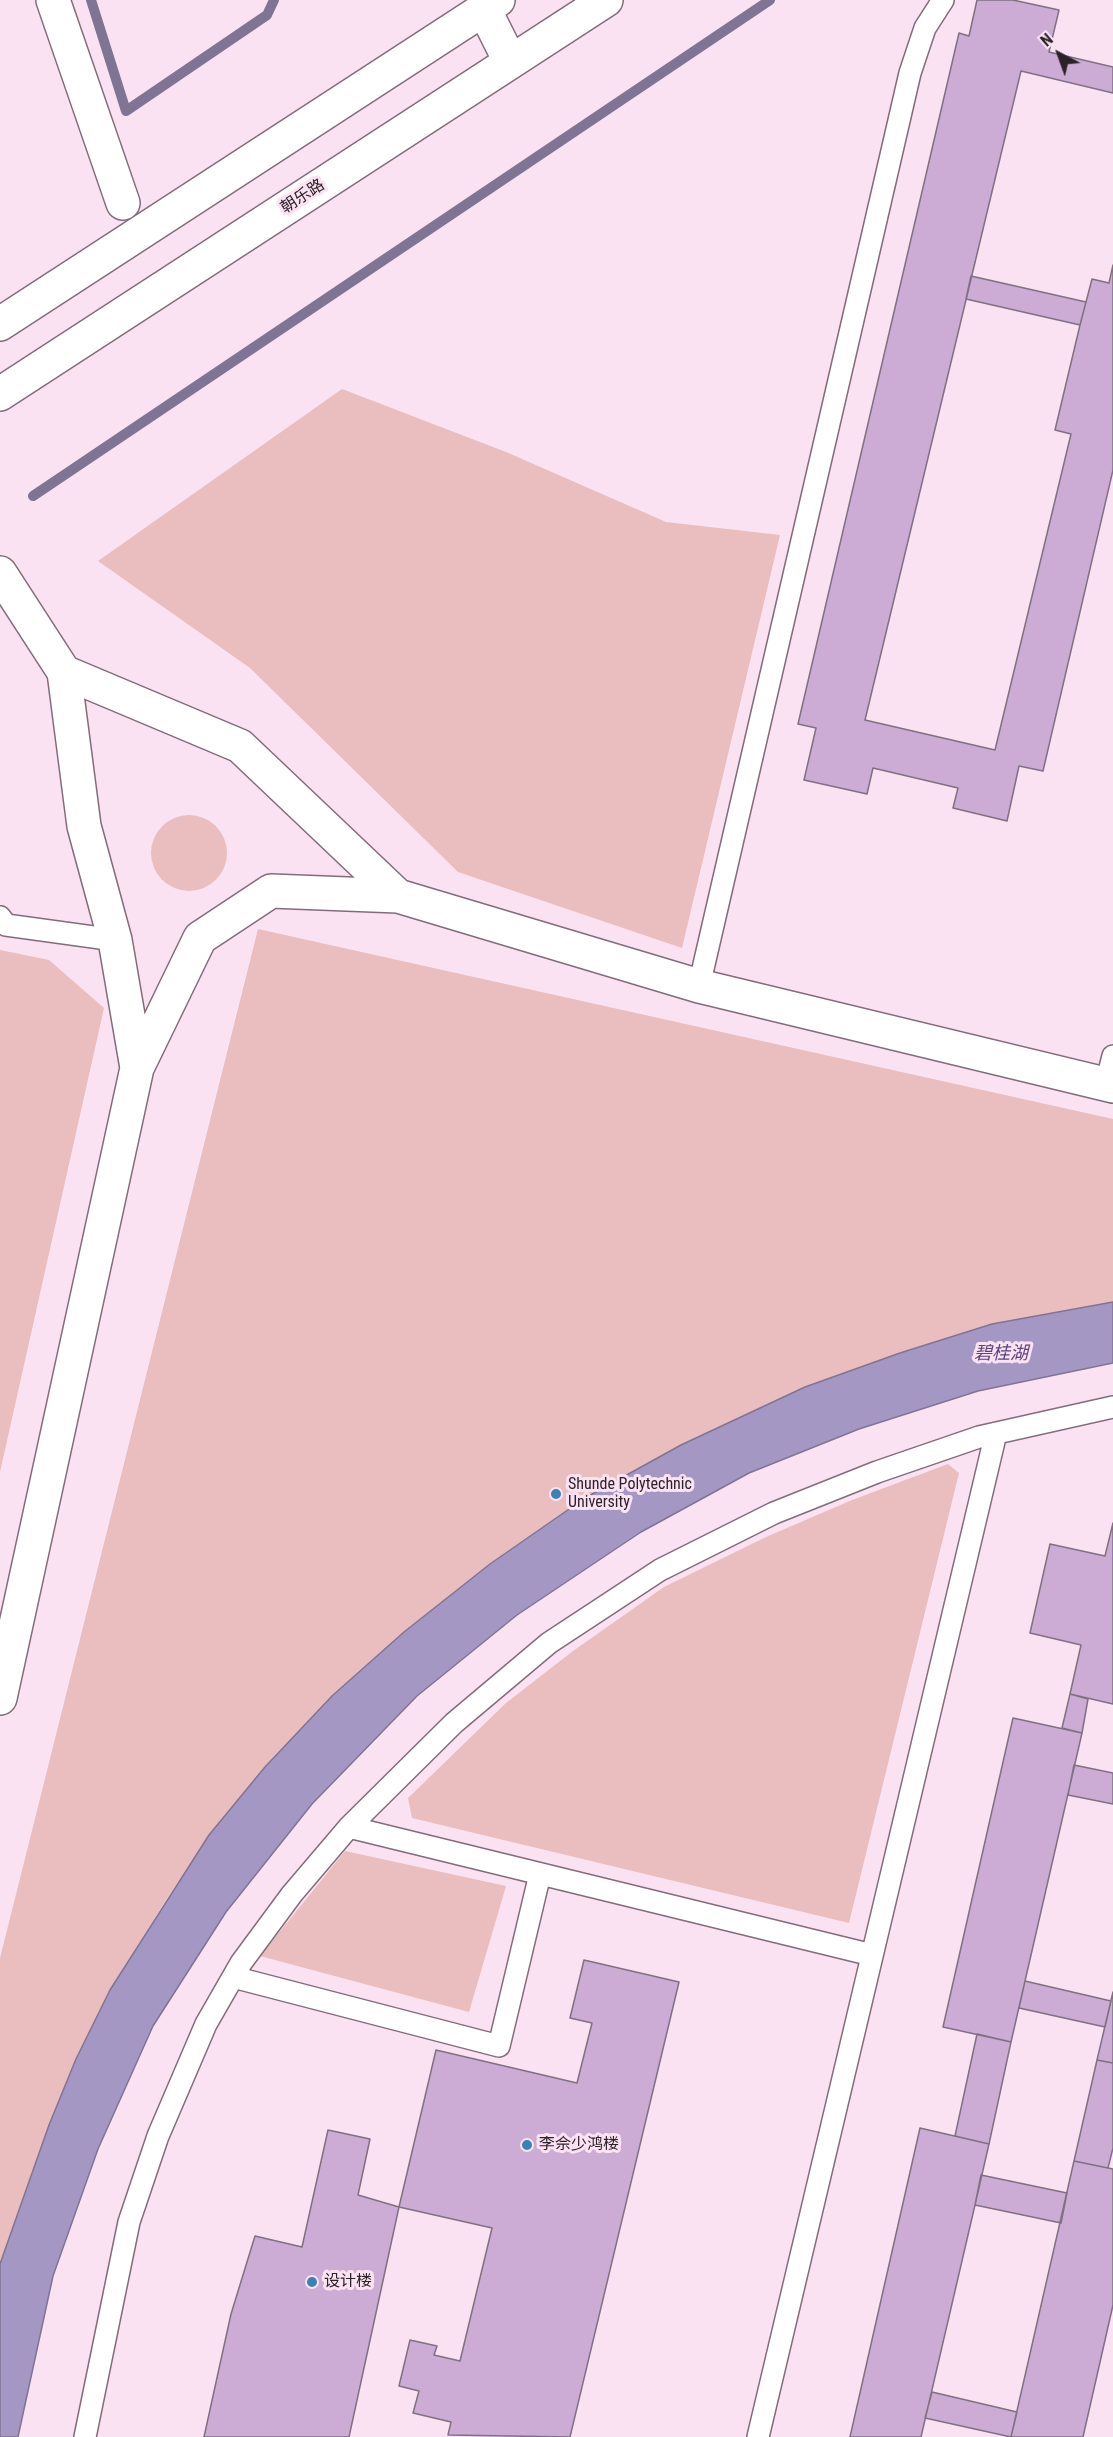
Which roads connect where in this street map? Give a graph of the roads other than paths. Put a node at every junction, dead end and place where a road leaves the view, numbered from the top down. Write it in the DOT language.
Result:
graph roads {
  1 [pos="53,0"];
  2 [pos="606,0"];
  3 [pos="943,0"];
  4 [pos="491,5"];
  5 [pos="510,61"];
  6 [pos="123,202"];
  7 [pos="0,324"];
  8 [pos="0,394"];
  9 [pos="0,573"];
  10 [pos="64,672"];
  11 [pos="398,896"];
  12 [pos="0,917"];
  13 [pos="115,939"];
  14 [pos="699,986"];
  15 [pos="137,1068"];
  16 [pos="1111,1075"];
  17 [pos="1113,1407"];
  18 [pos="996,1433"];
  19 [pos="0,1698"];
  20 [pos="349,1827"];
  21 [pos="540,1874"];
  22 [pos="872,1955"];
  23 [pos="233,1977"];
  24 [pos="85,2437"];
  25 [pos="758,2437"];
  1 -- 6 [label="street"];
  2 -- 5 [label="street, 朝乐路"];
  3 -- 14 [label="lane"];
  4 -- 5 [label="street"];
  4 -- 7 [label="street"];
  5 -- 8 [label="street, 朝乐路"];
  9 -- 10 [label="street"];
  10 -- 11 [label="street"];
  10 -- 13 [label="street"];
  11 -- 14 [label="street"];
  11 -- 15 [label="street"];
  12 -- 13 [label="lane"];
  13 -- 15 [label="street"];
  14 -- 16 [label="street"];
  15 -- 19 [label="street"];
  17 -- 18 [label="lane"];
  18 -- 20 [label="lane"];
  18 -- 22 [label="lane"];
  20 -- 21 [label="lane"];
  20 -- 23 [label="lane"];
  21 -- 22 [label="lane"];
  21 -- 23 [label="lane"];
  22 -- 25 [label="lane"];
  23 -- 24 [label="lane"];
}
